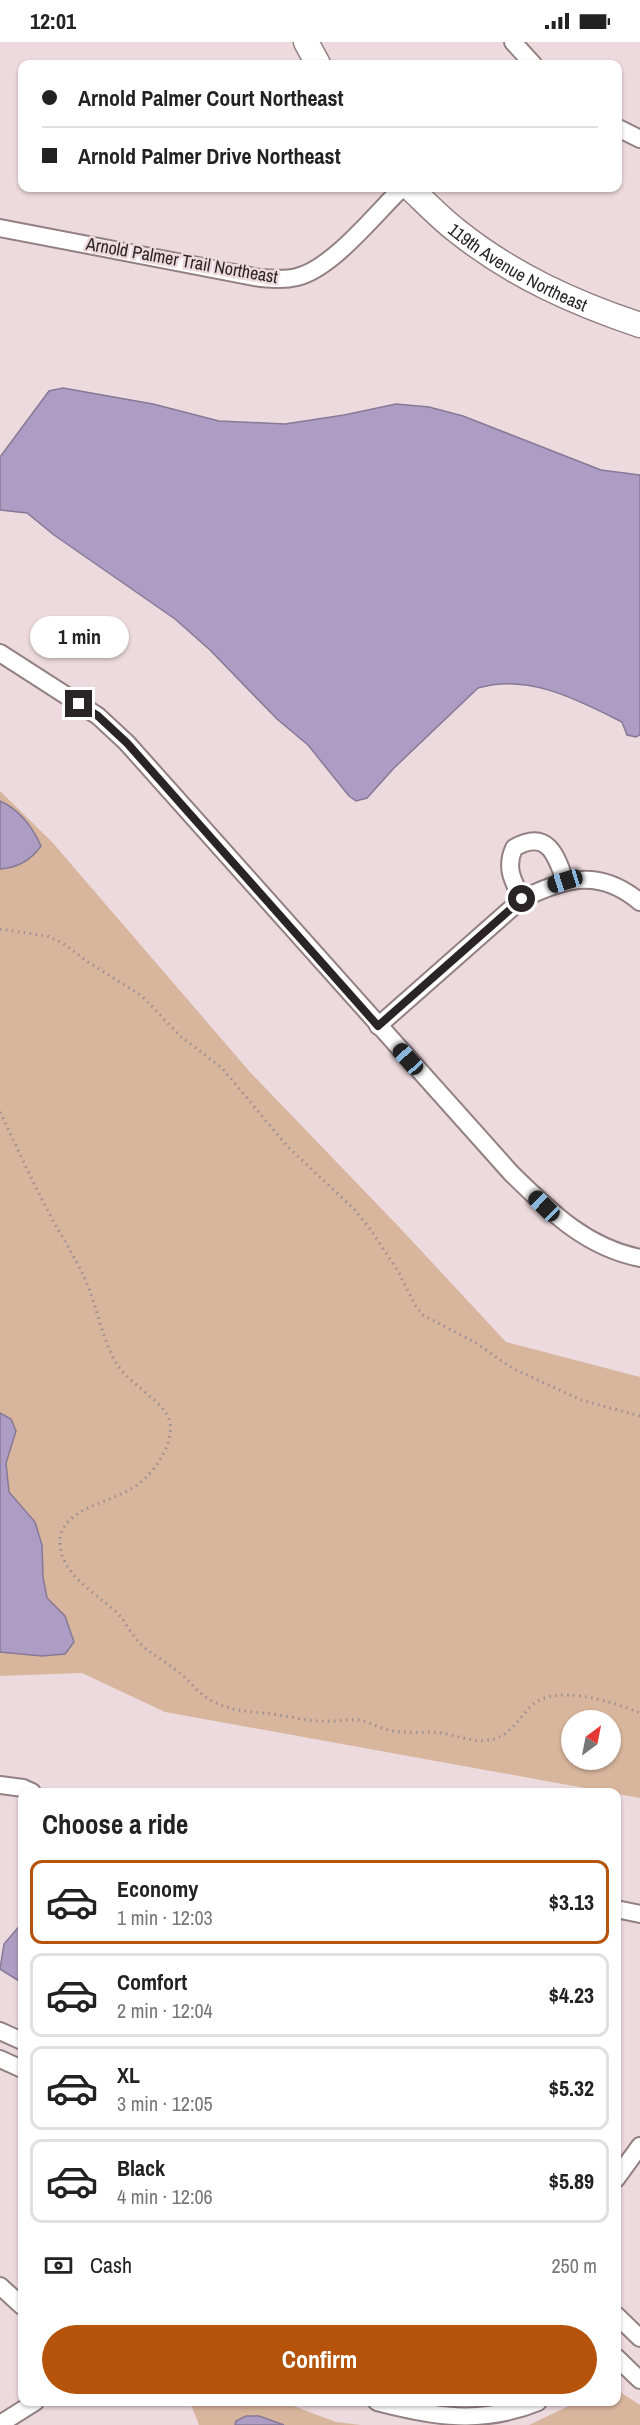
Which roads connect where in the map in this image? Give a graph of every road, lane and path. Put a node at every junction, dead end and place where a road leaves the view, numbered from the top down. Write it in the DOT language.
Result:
graph roads {
  1 [pos="306,42"];
  2 [pos="513,42"];
  3 [pos="316,60"];
  4 [pos="529,60"];
  5 [pos="622,130"];
  6 [pos="640,140"];
  7 [pos="398,192"];
  8 [pos="414,192"];
  9 [pos="0,228"];
  10 [pos="640,325"];
  11 [pos="0,653"];
  12 [pos="565,881"];
  13 [pos="522,899"];
  14 [pos="640,902"];
  15 [pos="0,929"];
  16 [pos="378,1026"];
  17 [pos="0,1113"];
  18 [pos="640,1258"];
  19 [pos="640,1416"];
  20 [pos="640,1713"];
  21 [pos="0,1785"];
  22 [pos="23,1788"];
  23 [pos="621,1910"];
  24 [pos="640,1914"];
  25 [pos="0,2031"];
  26 [pos="18,2039"];
  27 [pos="0,2059"];
  28 [pos="18,2067"];
  29 [pos="640,2146"];
  30 [pos="621,2172"];
  31 [pos="0,2286"];
  32 [pos="18,2302"];
  33 [pos="621,2320"];
  34 [pos="640,2338"];
  35 [pos="621,2352"];
  36 [pos="621,2361"];
  37 [pos="640,2380"];
  38 [pos="28,2406"];
  39 [pos="393,2406"];
  40 [pos="529,2406"];
  41 [pos="0,2424"];
  1 -- 3 [label="street"];
  2 -- 4 [label="street"];
  5 -- 6 [label="street"];
  7 -- 9 [label="street, Arnold Palmer Trail Northeast"];
  8 -- 10 [label="street, 119th Avenue Northeast"];
  11 -- 16 [label="street"];
  12 -- 13 [label="street"];
  12 -- 13 [label="street"];
  12 -- 14 [label="street"];
  13 -- 16 [label="street"];
  15 -- 19 [label="path"];
  16 -- 18 [label="street"];
  17 -- 20 [label="path"];
  21 -- 22 [label="street"];
  23 -- 24 [label="street"];
  25 -- 26 [label="street"];
  27 -- 28 [label="street"];
  29 -- 30 [label="street"];
  31 -- 32 [label="street"];
  33 -- 34 [label="street"];
  34 -- 35 [label="street"];
  36 -- 37 [label="street"];
  38 -- 41 [label="street"];
  39 -- 40 [label="street"];
}
